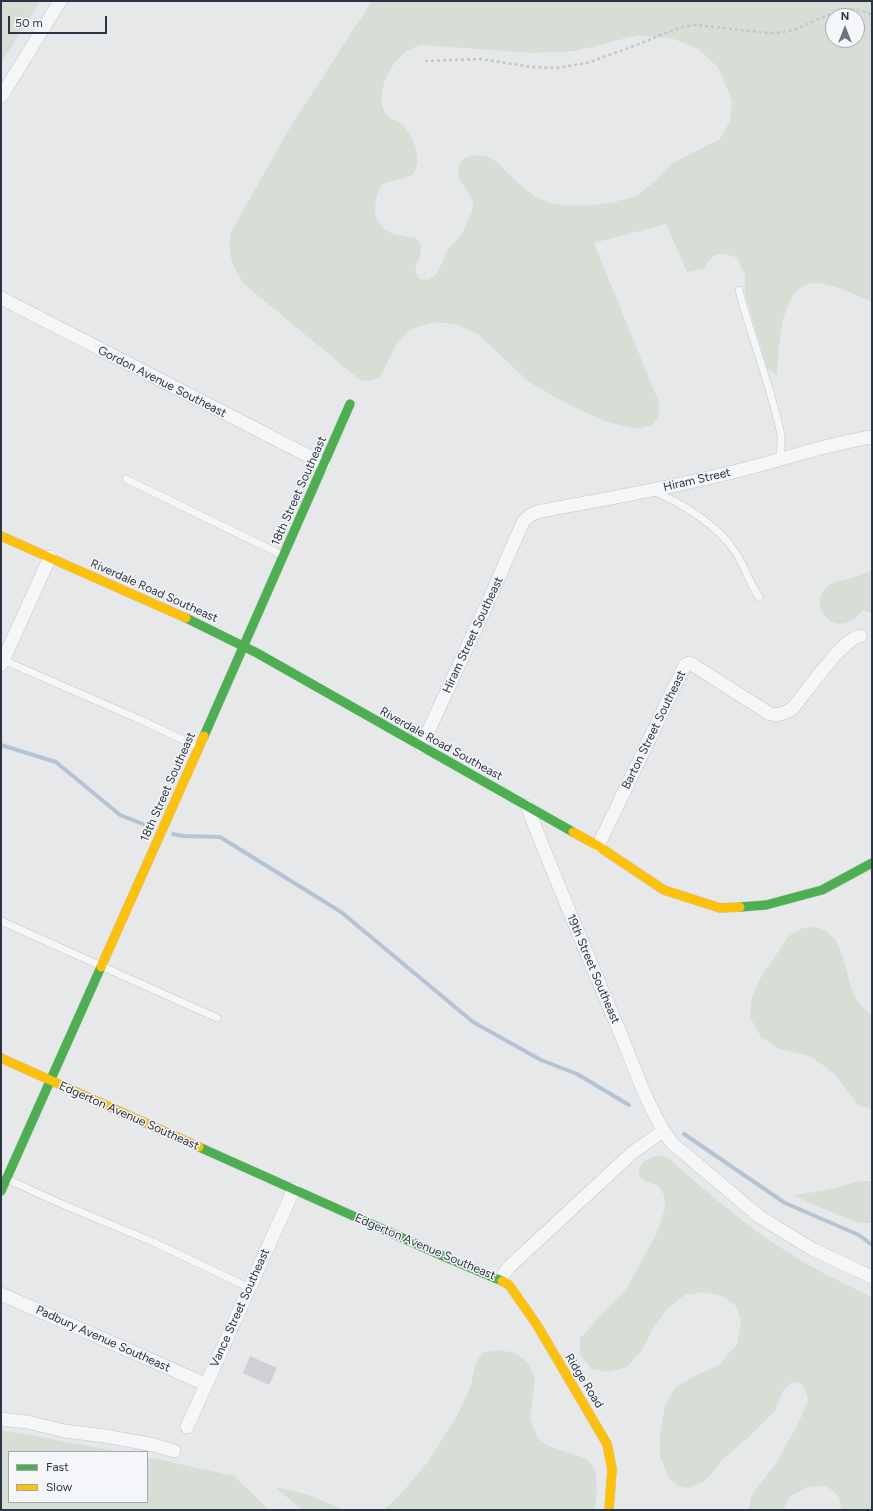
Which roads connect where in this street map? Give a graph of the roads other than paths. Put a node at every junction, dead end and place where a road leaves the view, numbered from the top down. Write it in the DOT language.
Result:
graph roads {
  1 [pos="60,1"];
  2 [pos="3,89"];
  3 [pos="739,290"];
  4 [pos="1,298"];
  5 [pos="350,404"];
  6 [pos="872,437"];
  7 [pos="780,459"];
  8 [pos="324,464"];
  9 [pos="126,479"];
  10 [pos="651,490"];
  11 [pos="523,522"];
  12 [pos="1,536"];
  13 [pos="284,556"];
  14 [pos="50,557"];
  15 [pos="759,597"];
  16 [pos="860,636"];
  17 [pos="244,646"];
  18 [pos="2,661"];
  19 [pos="421,747"];
  20 [pos="199,748"];
  21 [pos="527,806"];
  22 [pos="598,846"];
  23 [pos="872,863"];
  24 [pos="1,921"];
  25 [pos="101,965"];
  26 [pos="217,1018"];
  27 [pos="1,1058"];
  28 [pos="50,1080"];
  29 [pos="663,1131"];
  30 [pos="4,1178"];
  31 [pos="294,1190"];
  32 [pos="1,1191"];
  33 [pos="872,1277"];
  34 [pos="500,1279"];
  35 [pos="250,1288"];
  36 [pos="1,1294"];
  37 [pos="205,1384"];
  38 [pos="1,1419"];
  39 [pos="186,1427"];
  40 [pos="174,1451"];
  41 [pos="609,1510"];
  1 -- 2 [label="street"];
  3 -- 7 [label="lane"];
  4 -- 8 [label="street, Gordon Avenue Southeast"];
  5 -- 8 [label="street, 18th Street Southeast"];
  6 -- 7 [label="street, Hiram Street"];
  7 -- 10 [label="street, Hiram Street"];
  8 -- 13 [label="street, 18th Street Southeast"];
  9 -- 13 [label="lane"];
  10 -- 11 [label="street, Hiram Street"];
  10 -- 15 [label="lane"];
  11 -- 19 [label="street, Hiram Street Southeast"];
  12 -- 14 [label="street, Riverdale Road Southeast"];
  13 -- 17 [label="street, 18th Street Southeast"];
  14 -- 17 [label="street, Riverdale Road Southeast"];
  14 -- 18 [label="street"];
  16 -- 22 [label="street, Barton Street Southeast"];
  17 -- 19 [label="street, Riverdale Road Southeast"];
  17 -- 20 [label="street, 18th Street Southeast"];
  18 -- 20 [label="lane"];
  19 -- 21 [label="street, Riverdale Road Southeast"];
  20 -- 25 [label="street, 18th Street Southeast"];
  21 -- 22 [label="street, Riverdale Road Southeast"];
  21 -- 29 [label="street, 19th Street Southeast"];
  22 -- 23 [label="street, Riverdale Road Southeast"];
  24 -- 25 [label="lane"];
  25 -- 26 [label="lane"];
  25 -- 28 [label="street, 18th Street Southeast"];
  27 -- 28 [label="street, Edgerton Avenue Southeast"];
  28 -- 30 [label="street, 18th Street Southeast"];
  28 -- 31 [label="street, Edgerton Avenue Southeast"];
  29 -- 33 [label="street"];
  29 -- 34 [label="street, Edgerton Avenue Southeast"];
  30 -- 32 [label="street, 18th Street Southeast"];
  30 -- 35 [label="lane"];
  31 -- 34 [label="street, Edgerton Avenue Southeast"];
  31 -- 35 [label="street, Vance Street Southeast"];
  34 -- 41 [label="street, Ridge Road"];
  35 -- 37 [label="street, Vance Street Southeast"];
  36 -- 37 [label="street, Padbury Avenue Southeast"];
  37 -- 39 [label="street, Vance Street Southeast"];
  38 -- 40 [label="street"];
}
